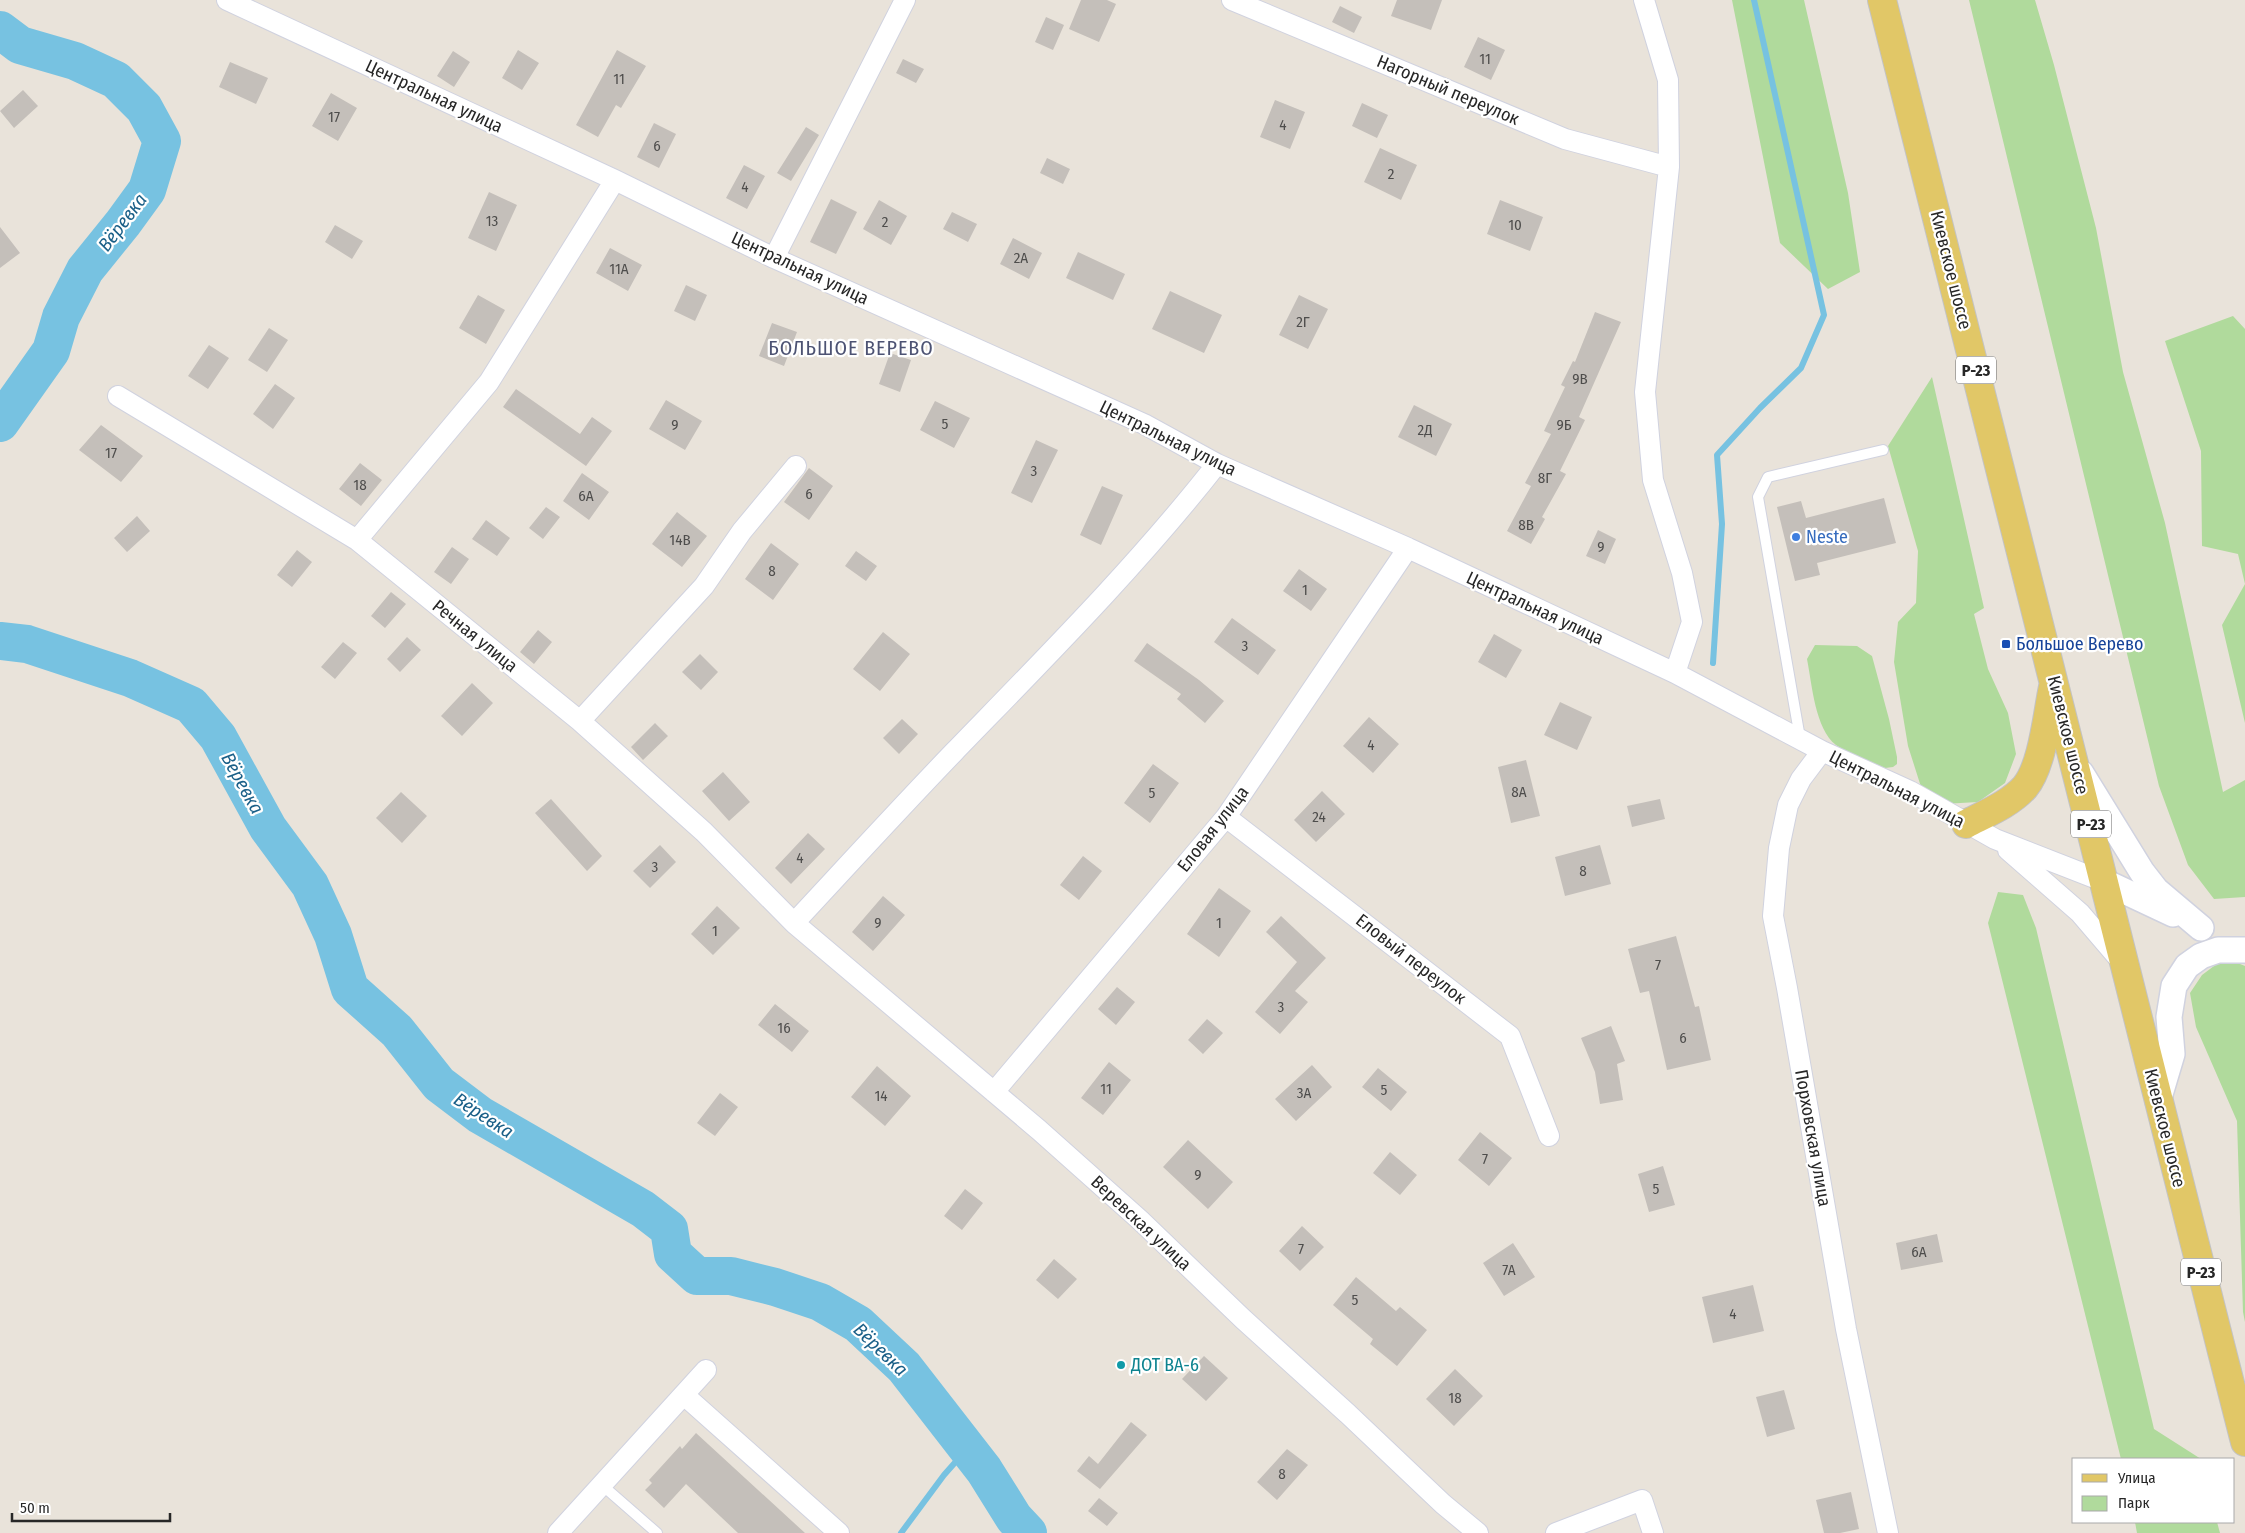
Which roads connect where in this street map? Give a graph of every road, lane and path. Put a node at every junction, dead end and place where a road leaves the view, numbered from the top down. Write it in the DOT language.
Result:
graph roads {
  1 [pos="227,0"];
  2 [pos="905,0"];
  3 [pos="1232,0"];
  4 [pos="1644,0"];
  5 [pos="1882,0"];
  6 [pos="1669,166"];
  7 [pos="615,180"];
  8 [pos="774,258"];
  9 [pos="118,396"];
  10 [pos="1883,450"];
  11 [pos="1218,464"];
  12 [pos="796,466"];
  13 [pos="357,540"];
  14 [pos="1408,548"];
  15 [pos="1675,673"];
  16 [pos="2054,681"];
  17 [pos="580,721"];
  18 [pos="1800,738"];
  19 [pos="1822,751"];
  20 [pos="2076,766"];
  21 [pos="1226,816"];
  22 [pos="1966,824"];
  23 [pos="1995,839"];
  24 [pos="2105,882"];
  25 [pos="794,923"];
  26 [pos="2201,928"];
  27 [pos="2245,949"];
  28 [pos="2125,967"];
  29 [pos="994,1092"];
  30 [pos="2158,1102"];
  31 [pos="1549,1136"];
  32 [pos="706,1370"];
  33 [pos="684,1395"];
  34 [pos="2245,1442"];
  35 [pos="602,1485"];
  36 [pos="558,1533"];
  37 [pos="656,1533"];
  38 [pos="839,1533"];
  39 [pos="1478,1533"];
  40 [pos="1556,1533"];
  41 [pos="1652,1533"];
  42 [pos="1888,1533"];
  1 -- 7 [label="street, Центральная улица"];
  2 -- 8 [label="street"];
  3 -- 6 [label="street, Нагорный переулок"];
  4 -- 6 [label="street"];
  5 -- 16 [label="main road, Киевское шоссе / Р-23"];
  6 -- 15 [label="street"];
  7 -- 8 [label="street, Центральная улица"];
  7 -- 13 [label="street"];
  8 -- 11 [label="street, Центральная улица"];
  9 -- 13 [label="street, Речная улица"];
  10 -- 18 [label="lane"];
  11 -- 14 [label="street, Центральная улица"];
  11 -- 25 [label="street"];
  12 -- 17 [label="street"];
  13 -- 17 [label="street, Речная улица"];
  14 -- 15 [label="street, Центральная улица"];
  14 -- 21 [label="street, Еловая улица"];
  15 -- 18 [label="street, Центральная улица"];
  16 -- 20 [label="main road, Киевское шоссе / Р-23"];
  16 -- 22 [label="main road"];
  17 -- 25 [label="street, Речная улица"];
  18 -- 19 [label="street, Центральная улица"];
  19 -- 22 [label="street, Центральная улица"];
  19 -- 42 [label="street, Порховская улица"];
  20 -- 24 [label="main road, Киевское шоссе / Р-23"];
  20 -- 26 [label="street"];
  21 -- 29 [label="street, Еловая улица"];
  21 -- 31 [label="street, Еловый переулок"];
  22 -- 23 [label="street, Центральная улица"];
  23 -- 24 [label="street, Центральная улица"];
  23 -- 28 [label="street"];
  24 -- 26 [label="street"];
  24 -- 28 [label="main road, Киевское шоссе / Р-23"];
  25 -- 29 [label="street, Веревская улица"];
  26 -- 27 [label="street"];
  27 -- 30 [label="street"];
  28 -- 30 [label="main road, Киевское шоссе / Р-23"];
  29 -- 39 [label="street, Веревская улица"];
  30 -- 34 [label="main road, Киевское шоссе / Р-23"];
  32 -- 33 [label="street"];
  33 -- 35 [label="street"];
  33 -- 38 [label="street"];
  35 -- 36 [label="street"];
  35 -- 37 [label="lane"];
  40 -- 41 [label="street"];
}
